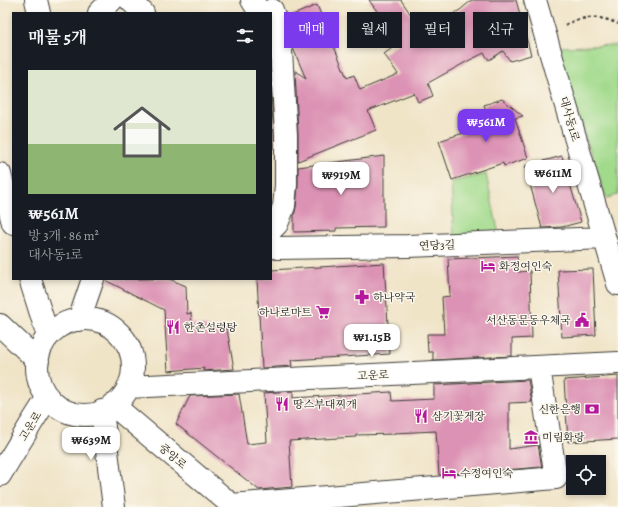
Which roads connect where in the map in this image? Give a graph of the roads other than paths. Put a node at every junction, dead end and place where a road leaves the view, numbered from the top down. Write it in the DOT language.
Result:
graph roads {
  1 [pos="36,0"];
  2 [pos="88,0"];
  3 [pos="112,0"];
  4 [pos="130,0"];
  5 [pos="252,0"];
  6 [pos="535,0"];
  7 [pos="272,9"];
  8 [pos="39,12"];
  9 [pos="93,12"];
  10 [pos="100,12"];
  11 [pos="142,12"];
  12 [pos="0,174"];
  13 [pos="12,219"];
  14 [pos="272,229"];
  15 [pos="604,238"];
  16 [pos="272,246"];
  17 [pos="30,280"];
  18 [pos="93,280"];
  19 [pos="618,284"];
  20 [pos="79,320"];
  21 [pos="0,325"];
  22 [pos="48,336"];
  23 [pos="38,361"];
  24 [pos="618,363"];
  25 [pos="539,367"];
  26 [pos="128,387"];
  27 [pos="48,397"];
  28 [pos="108,408"];
  29 [pos="0,475"];
  30 [pos="233,506"];
  31 [pos="114,507"];
  1 -- 8 [label="street"];
  2 -- 9 [label="street"];
  3 -- 10 [label="street"];
  4 -- 11 [label="street"];
  5 -- 7 [label="street"];
  6 -- 15 [label="street, 대사동1로"];
  7 -- 14 [label="street"];
  12 -- 13 [label="street"];
  15 -- 16 [label="street, 연당3길"];
  15 -- 19 [label="street, 대사동1로"];
  17 -- 22 [label="street"];
  18 -- 20 [label="street"];
  20 -- 22 [label="street"];
  20 -- 26 [label="street"];
  21 -- 23 [label="street"];
  22 -- 23 [label="street"];
  23 -- 27 [label="street"];
  24 -- 25 [label="street, 고운로"];
  25 -- 26 [label="street, 고운로"];
  25 -- 30 [label="street"];
  26 -- 28 [label="street"];
  27 -- 28 [label="street"];
  27 -- 29 [label="street, 고운로"];
  28 -- 30 [label="street, 중앙로"];
  28 -- 31 [label="street"];
}
